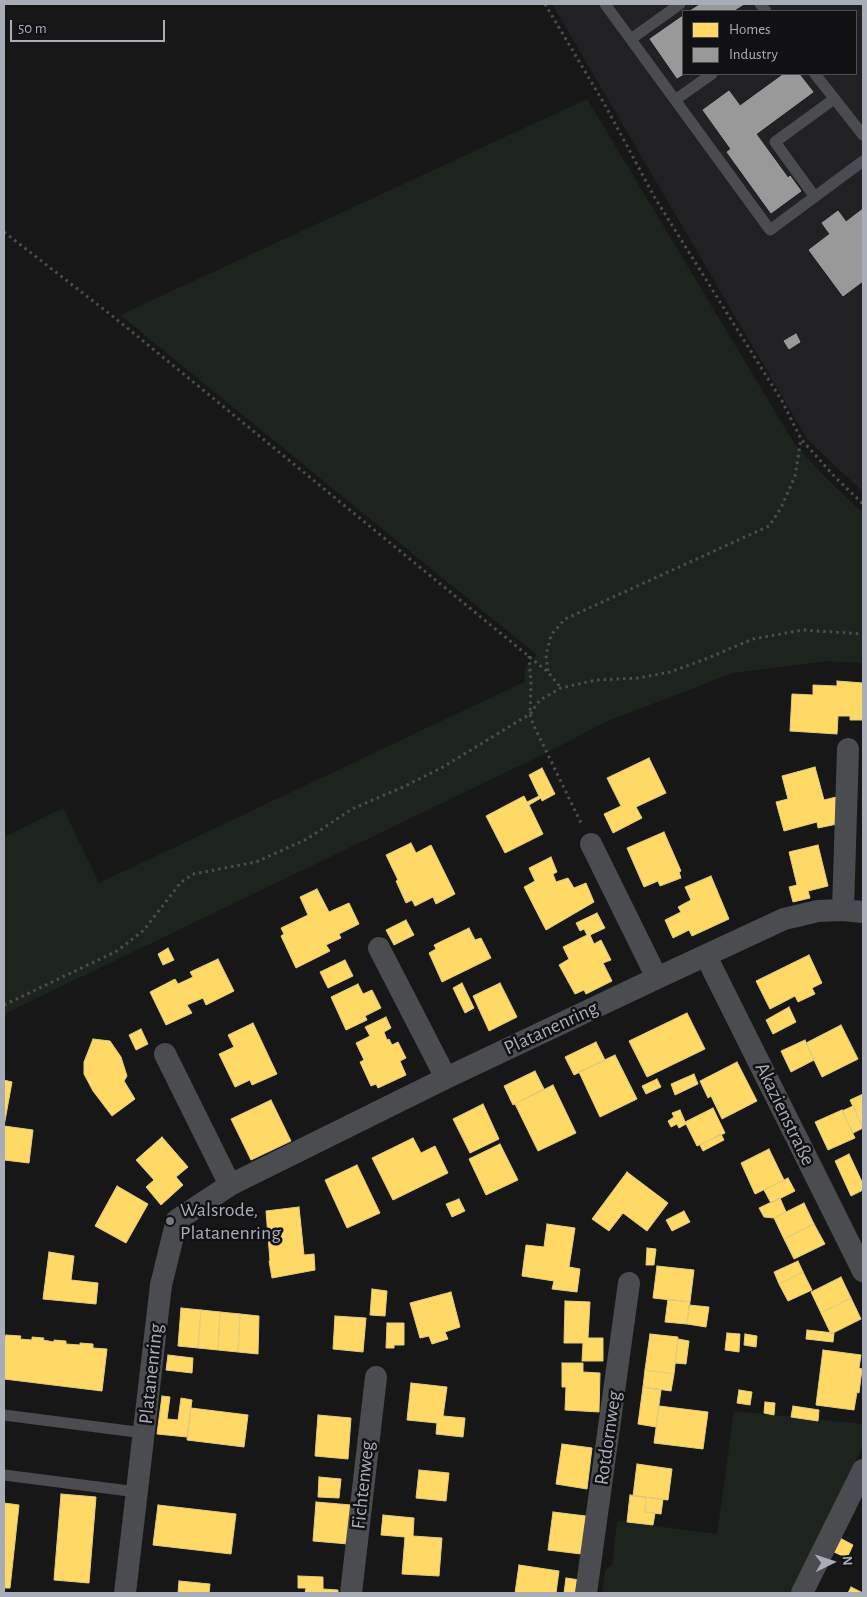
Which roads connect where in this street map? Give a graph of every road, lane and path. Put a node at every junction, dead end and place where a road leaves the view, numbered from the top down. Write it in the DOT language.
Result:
graph roads {
  1 [pos="545,4"];
  2 [pos="605,4"];
  3 [pos="680,4"];
  4 [pos="630,38"];
  5 [pos="711,75"];
  6 [pos="816,75"];
  7 [pos="834,98"];
  8 [pos="676,100"];
  9 [pos="863,135"];
  10 [pos="863,161"];
  11 [pos="815,197"];
  12 [pos="4,232"];
  13 [pos="801,439"];
  14 [pos="863,504"];
  15 [pos="863,634"];
  16 [pos="528,656"];
  17 [pos="548,672"];
  18 [pos="561,688"];
  19 [pos="530,714"];
  20 [pos="848,749"];
  21 [pos="591,844"];
  22 [pos="853,911"];
  23 [pos="379,948"];
  24 [pos="706,956"];
  25 [pos="656,978"];
  26 [pos="4,1005"];
  27 [pos="165,1054"];
  28 [pos="446,1078"];
  29 [pos="230,1185"];
  30 [pos="863,1271"];
  31 [pos="629,1283"];
  32 [pos="376,1377"];
  33 [pos="4,1414"];
  34 [pos="144,1433"];
  35 [pos="863,1470"];
  36 [pos="4,1474"];
  37 [pos="137,1492"];
  38 [pos="126,1593"];
  39 [pos="351,1593"];
  40 [pos="586,1593"];
  41 [pos="802,1593"];
  1 -- 13 [label="path"];
  2 -- 4 [label="lane"];
  3 -- 4 [label="lane"];
  4 -- 8 [label="lane"];
  5 -- 8 [label="lane"];
  6 -- 7 [label="lane"];
  7 -- 9 [label="lane"];
  7 -- 11 [label="lane"];
  8 -- 11 [label="lane"];
  10 -- 11 [label="lane"];
  12 -- 16 [label="path"];
  13 -- 14 [label="path"];
  13 -- 17 [label="path"];
  15 -- 18 [label="path"];
  16 -- 17 [label="path"];
  16 -- 19 [label="path"];
  17 -- 18 [label="path"];
  18 -- 19 [label="path"];
  19 -- 21 [label="path"];
  19 -- 26 [label="path"];
  20 -- 22 [label="street, Platanenring"];
  21 -- 25 [label="street"];
  22 -- 24 [label="street, Platanenring"];
  23 -- 28 [label="street"];
  24 -- 25 [label="street, Platanenring"];
  24 -- 30 [label="street, Akazienstraße"];
  25 -- 28 [label="street, Platanenring"];
  27 -- 29 [label="street"];
  28 -- 29 [label="street, Platanenring"];
  29 -- 34 [label="street, Platanenring"];
  31 -- 40 [label="street, Rotdornweg"];
  32 -- 39 [label="street, Fichtenweg"];
  33 -- 34 [label="lane"];
  34 -- 37 [label="street, Platanenring"];
  35 -- 41 [label="street"];
  36 -- 37 [label="lane"];
  37 -- 38 [label="street, Platanenring"];
}
